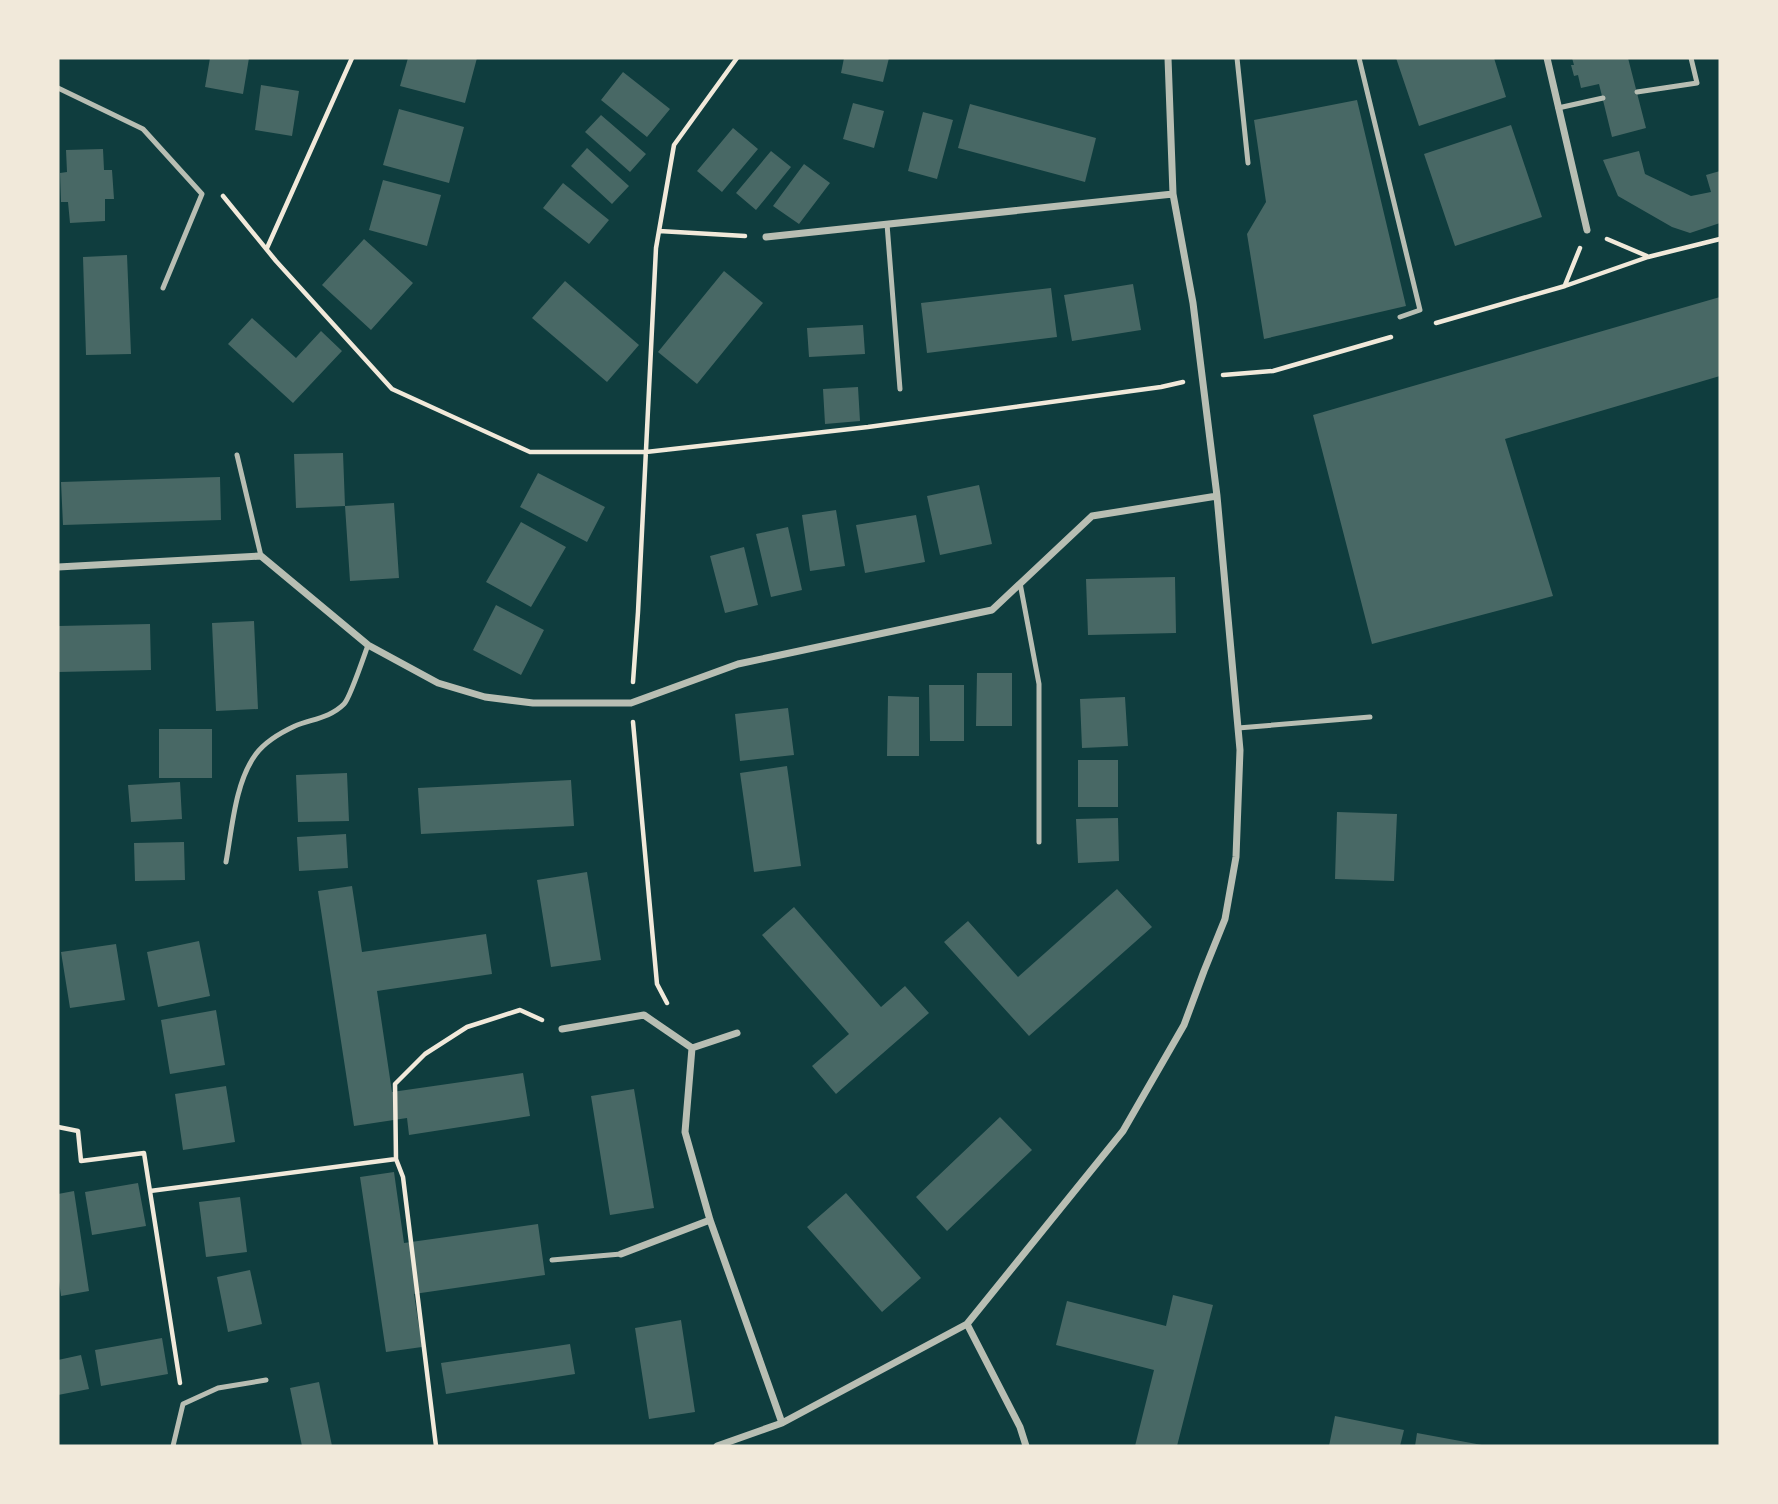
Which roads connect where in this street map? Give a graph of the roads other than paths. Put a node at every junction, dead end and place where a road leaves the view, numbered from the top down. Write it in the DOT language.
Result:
graph roads {
  1 [pos="1168,58"];
  2 [pos="1237,58"];
  3 [pos="1359,58"];
  4 [pos="1547,58"];
  5 [pos="1691,58"];
  6 [pos="58,88"];
  7 [pos="1637,92"];
  8 [pos="1603,98"];
  9 [pos="1559,108"];
  10 [pos="1248,163"];
  11 [pos="1173,194"];
  12 [pos="887,224"];
  13 [pos="1587,230"];
  14 [pos="766,237"];
  15 [pos="163,288"];
  16 [pos="1400,317"];
  17 [pos="900,389"];
  18 [pos="237,455"];
  19 [pos="1217,496"];
  20 [pos="261,556"];
  21 [pos="58,567"];
  22 [pos="1020,583"];
  23 [pos="368,645"];
  24 [pos="1370,717"];
  25 [pos="1238,728"];
  26 [pos="1039,842"];
  27 [pos="226,862"];
  28 [pos="562,1029"];
  29 [pos="737,1032"];
  30 [pos="692,1048"];
  31 [pos="710,1220"];
  32 [pos="621,1254"];
  33 [pos="552,1260"];
  34 [pos="967,1324"];
  35 [pos="266,1380"];
  36 [pos="782,1423"];
  37 [pos="173,1446"];
  38 [pos="717,1446"];
  39 [pos="1026,1446"];
  1 -- 11 [label="street"];
  2 -- 10 [label="lane"];
  3 -- 16 [label="lane"];
  4 -- 9 [label="street"];
  5 -- 7 [label="lane"];
  6 -- 15 [label="lane"];
  8 -- 9 [label="lane"];
  9 -- 13 [label="street"];
  11 -- 12 [label="street"];
  11 -- 19 [label="street"];
  12 -- 14 [label="street"];
  12 -- 17 [label="lane"];
  18 -- 20 [label="lane"];
  19 -- 22 [label="street"];
  19 -- 25 [label="street"];
  20 -- 21 [label="street"];
  20 -- 23 [label="street"];
  22 -- 23 [label="street"];
  22 -- 26 [label="lane"];
  23 -- 27 [label="lane"];
  24 -- 25 [label="lane"];
  25 -- 34 [label="street"];
  28 -- 30 [label="street"];
  29 -- 30 [label="street"];
  30 -- 31 [label="street"];
  31 -- 32 [label="street"];
  31 -- 36 [label="street"];
  32 -- 33 [label="lane"];
  34 -- 36 [label="street"];
  34 -- 39 [label="street"];
  35 -- 37 [label="lane"];
  36 -- 38 [label="street"];
}
